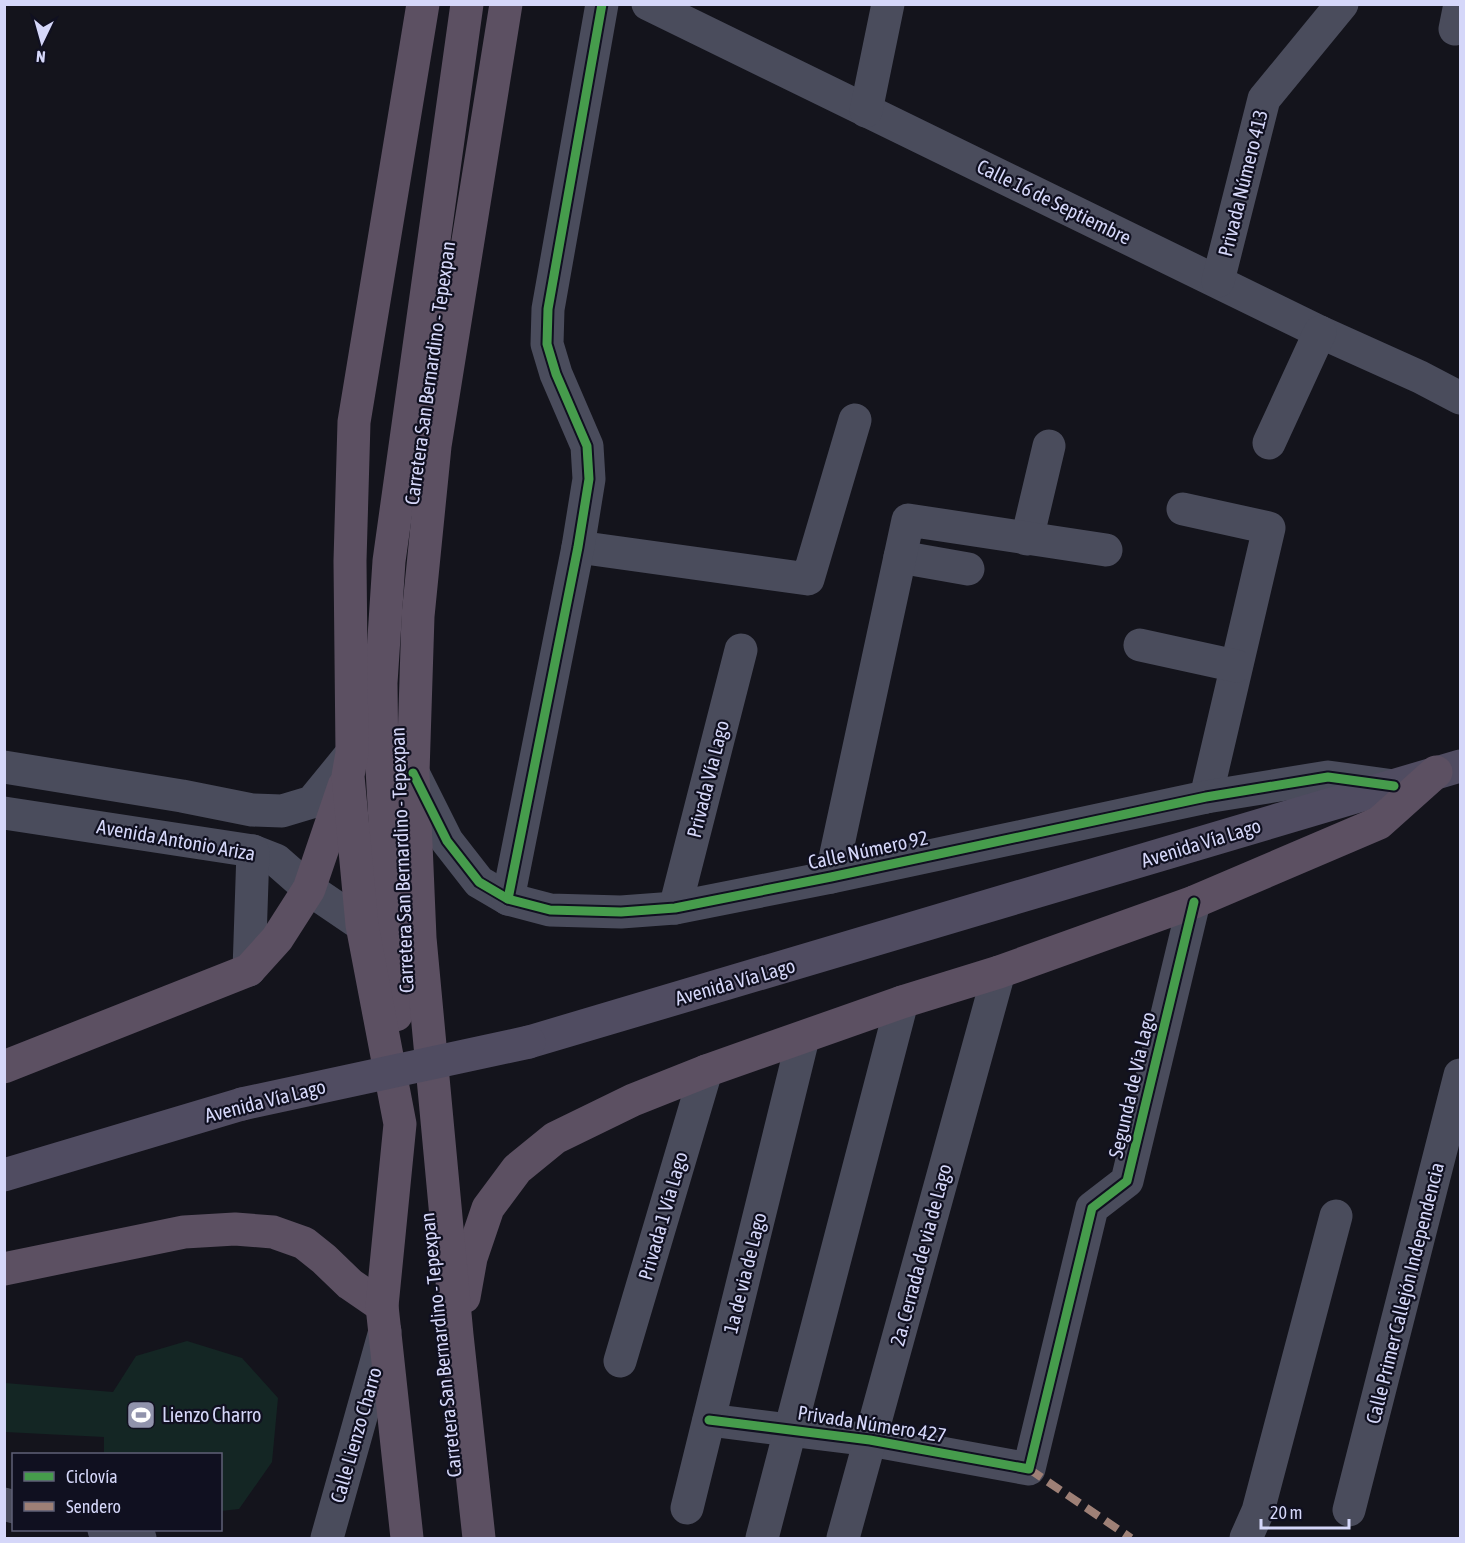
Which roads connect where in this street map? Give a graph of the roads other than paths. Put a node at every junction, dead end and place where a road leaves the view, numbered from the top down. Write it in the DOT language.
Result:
graph roads {
  1 [pos="423,4"];
  2 [pos="467,4"];
  3 [pos="506,4"];
  4 [pos="602,4"];
  5 [pos="648,4"];
  6 [pos="888,4"];
  7 [pos="1342,4"];
  8 [pos="866,111"];
  9 [pos="1218,281"];
  10 [pos="1320,332"];
  11 [pos="1459,393"];
  12 [pos="855,420"];
  13 [pos="1269,443"];
  14 [pos="1049,446"];
  15 [pos="1183,509"];
  16 [pos="1027,539"];
  17 [pos="578,548"];
  18 [pos="1106,550"];
  19 [pos="900,557"];
  20 [pos="968,569"];
  21 [pos="1140,645"];
  22 [pos="741,650"];
  23 [pos="1236,666"];
  24 [pos="350,764"];
  25 [pos="4,767"];
  26 [pos="1448,769"];
  27 [pos="398,771"];
  28 [pos="1394,786"];
  29 [pos="1206,796"];
  30 [pos="4,813"];
  31 [pos="253,851"];
  32 [pos="831,877"];
  33 [pos="309,889"];
  34 [pos="508,899"];
  35 [pos="1194,902"];
  36 [pos="675,908"];
  37 [pos="362,925"];
  38 [pos="249,970"];
  39 [pos="999,972"];
  40 [pos="902,1002"];
  41 [pos="803,1038"];
  42 [pos="4,1067"];
  43 [pos="706,1071"];
  44 [pos="1461,1075"];
  45 [pos="400,1124"];
  46 [pos="4,1175"];
  47 [pos="1336,1216"];
  48 [pos="4,1269"];
  49 [pos="383,1318"];
  50 [pos="457,1335"];
  51 [pos="620,1361"];
  52 [pos="709,1420"];
  53 [pos="790,1429"];
  54 [pos="870,1440"];
  55 [pos="1029,1468"];
  56 [pos="687,1508"];
  57 [pos="1349,1510"];
  58 [pos="108,1531"];
  59 [pos="319,1536"];
  60 [pos="140,1539"];
  61 [pos="407,1539"];
  62 [pos="479,1539"];
  63 [pos="762,1539"];
  64 [pos="843,1539"];
  65 [pos="1246,1539"];
  1 -- 24 [label="highway, Carretera San Bernardino - Tepexpan"];
  2 -- 27 [label="highway"];
  3 -- 27 [label="highway, Carretera San Bernardino - Tepexpan"];
  4 -- 17 [label="street"];
  5 -- 8 [label="street, Calle 16 de Septiembre"];
  6 -- 8 [label="street"];
  7 -- 9 [label="street, Privada Número 413"];
  8 -- 9 [label="street, Calle 16 de Septiembre"];
  9 -- 10 [label="street, Calle 16 de Septiembre"];
  10 -- 11 [label="street, Calle 16 de Septiembre"];
  10 -- 13 [label="street"];
  12 -- 17 [label="street"];
  14 -- 16 [label="street"];
  15 -- 23 [label="street"];
  16 -- 18 [label="street"];
  16 -- 19 [label="street"];
  17 -- 34 [label="street"];
  19 -- 20 [label="street"];
  19 -- 32 [label="street"];
  21 -- 23 [label="street"];
  22 -- 36 [label="street, Privada Vía Lago"];
  23 -- 29 [label="street"];
  24 -- 25 [label="street"];
  24 -- 33 [label="highway"];
  24 -- 37 [label="highway, Carretera San Bernardino - Tepexpan"];
  26 -- 28 [label="main road, Avenida Vía Lago"];
  26 -- 35 [label="highway"];
  27 -- 34 [label="street, Calle Número 92"];
  27 -- 45 [label="highway"];
  27 -- 50 [label="highway, Carretera San Bernardino - Tepexpan"];
  28 -- 29 [label="street, Calle Número 92"];
  28 -- 46 [label="main road, Avenida Vía Lago, bridge"];
  29 -- 32 [label="street, Calle Número 92"];
  30 -- 31 [label="street, Avenida Antonio Ariza"];
  31 -- 33 [label="street, Avenida Antonio Ariza"];
  31 -- 38 [label="street"];
  32 -- 36 [label="street, Calle Número 92"];
  33 -- 37 [label="street, Avenida Antonio Ariza"];
  33 -- 38 [label="highway"];
  34 -- 36 [label="street, Calle Número 92"];
  35 -- 39 [label="highway"];
  35 -- 55 [label="street, Segunda de Via Lago"];
  37 -- 45 [label="highway, Carretera San Bernardino - Tepexpan"];
  38 -- 42 [label="highway"];
  39 -- 40 [label="highway"];
  39 -- 54 [label="street, 2a. Cerrada de via de Lago"];
  40 -- 41 [label="highway"];
  40 -- 53 [label="street, Privada Número 427"];
  41 -- 43 [label="highway"];
  41 -- 52 [label="street, 1a de via de Lago"];
  43 -- 50 [label="highway"];
  43 -- 51 [label="street, Privada 1 Vía Lago"];
  44 -- 57 [label="street, Calle Primer Callejón Independencia"];
  45 -- 49 [label="highway, Carretera San Bernardino - Tepexpan"];
  47 -- 65 [label="street"];
  48 -- 49 [label="highway"];
  49 -- 59 [label="street, Calle Lienzo Charro"];
  49 -- 61 [label="highway, Carretera San Bernardino - Tepexpan"];
  50 -- 62 [label="highway, Carretera San Bernardino - Tepexpan"];
  52 -- 53 [label="street, Privada Número 427"];
  52 -- 56 [label="street, 1a de via de Lago"];
  53 -- 54 [label="street, Privada Número 427"];
  53 -- 63 [label="street, Privada Número 427"];
  54 -- 55 [label="street, Privada Número 427"];
  54 -- 64 [label="street, 2a. Cerrada de via de Lago"];
  58 -- 60 [label="street"];
}
